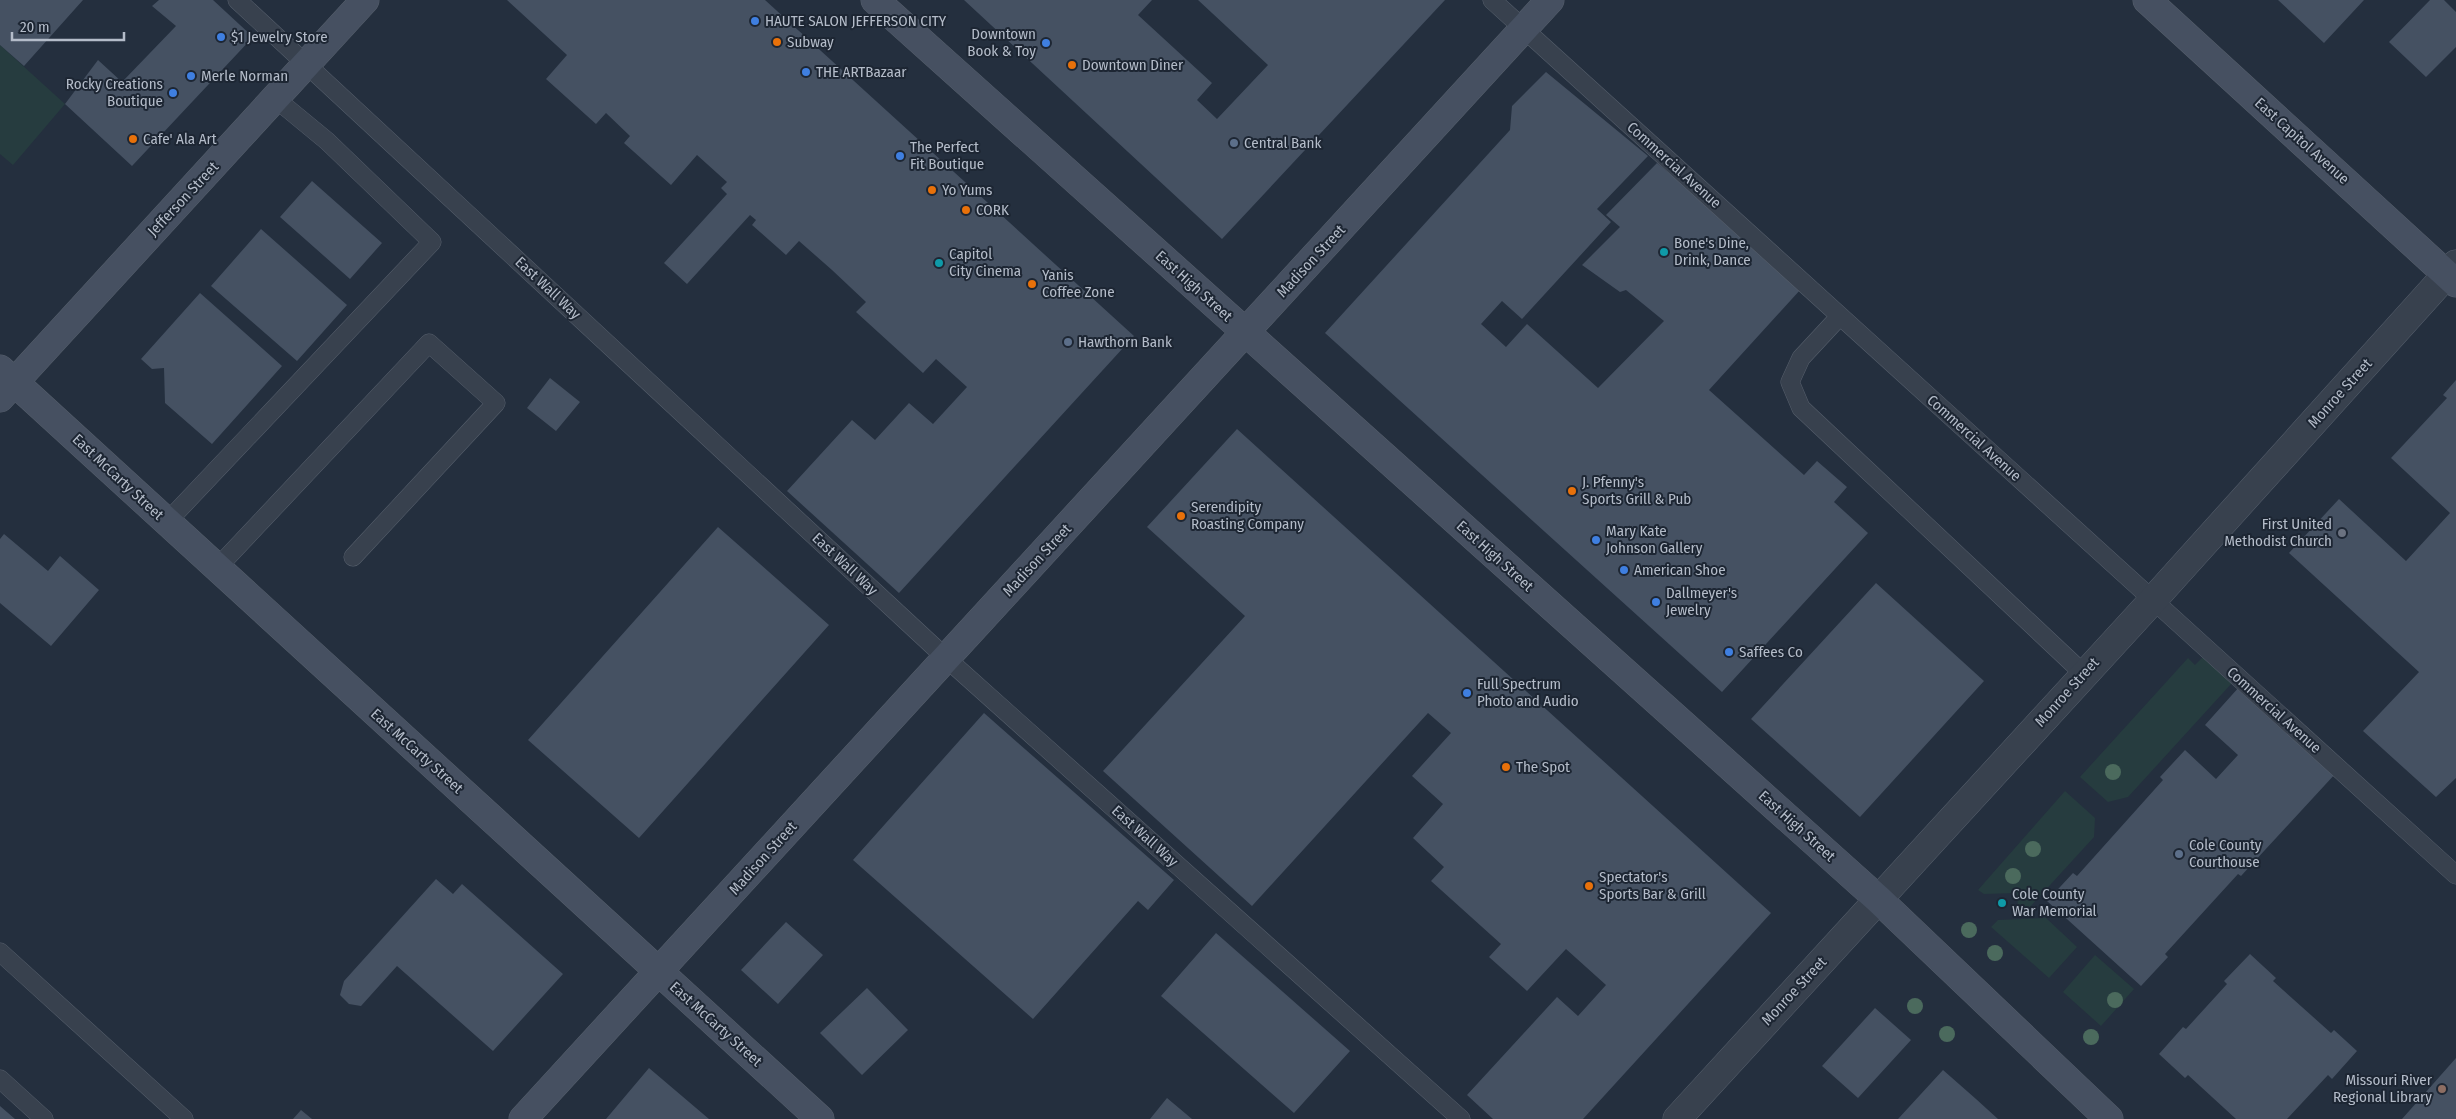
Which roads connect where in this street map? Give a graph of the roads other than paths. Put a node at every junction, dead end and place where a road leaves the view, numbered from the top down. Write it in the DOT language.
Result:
graph roads {
  1 [pos="237,0"];
  2 [pos="365,0"];
  3 [pos="875,0"];
  4 [pos="1492,0"];
  5 [pos="1550,0"];
  6 [pos="2147,0"];
  7 [pos="1524,29"];
  8 [pos="307,64"];
  9 [pos="276,99"];
  10 [pos="2453,274"];
  11 [pos="1840,316"];
  12 [pos="1246,332"];
  13 [pos="5,383"];
  14 [pos="167,522"];
  15 [pos="353,557"];
  16 [pos="217,568"];
  17 [pos="2153,600"];
  18 [pos="946,658"];
  19 [pos="2084,674"];
  20 [pos="2456,875"];
  21 [pos="1878,899"];
  22 [pos="0,952"];
  23 [pos="659,972"];
  24 [pos="0,1079"];
  25 [pos="44,1119"];
  26 [pos="184,1119"];
  27 [pos="523,1119"];
  28 [pos="820,1119"];
  29 [pos="1461,1119"];
  30 [pos="1677,1119"];
  31 [pos="2109,1119"];
  1 -- 8 [label="lane, East Wall Way"];
  2 -- 8 [label="main road, Jefferson Street"];
  3 -- 12 [label="main road, East High Street"];
  4 -- 7 [label="lane, Commercial Avenue"];
  5 -- 7 [label="main road, Madison Street"];
  6 -- 10 [label="main road, East Capitol Avenue"];
  7 -- 11 [label="lane, Commercial Avenue"];
  7 -- 12 [label="main road, Madison Street"];
  8 -- 9 [label="main road, Jefferson Street"];
  8 -- 18 [label="lane, East Wall Way"];
  9 -- 13 [label="main road, Jefferson Street"];
  9 -- 14 [label="lane"];
  10 -- 17 [label="street, Monroe Street"];
  11 -- 17 [label="lane, Commercial Avenue"];
  11 -- 19 [label="lane"];
  12 -- 18 [label="main road, Madison Street"];
  12 -- 21 [label="main road, East High Street"];
  13 -- 14 [label="main road, East McCarty Street"];
  14 -- 16 [label="main road, East McCarty Street"];
  15 -- 16 [label="lane"];
  16 -- 23 [label="main road, East McCarty Street"];
  17 -- 19 [label="street, Monroe Street"];
  17 -- 20 [label="lane, Commercial Avenue"];
  18 -- 23 [label="main road, Madison Street"];
  18 -- 29 [label="lane, East Wall Way"];
  19 -- 21 [label="street, Monroe Street"];
  21 -- 30 [label="street, Monroe Street"];
  21 -- 31 [label="main road, East High Street"];
  22 -- 26 [label="lane"];
  23 -- 27 [label="main road, Madison Street"];
  23 -- 28 [label="main road, East McCarty Street"];
  24 -- 25 [label="lane"];
}
